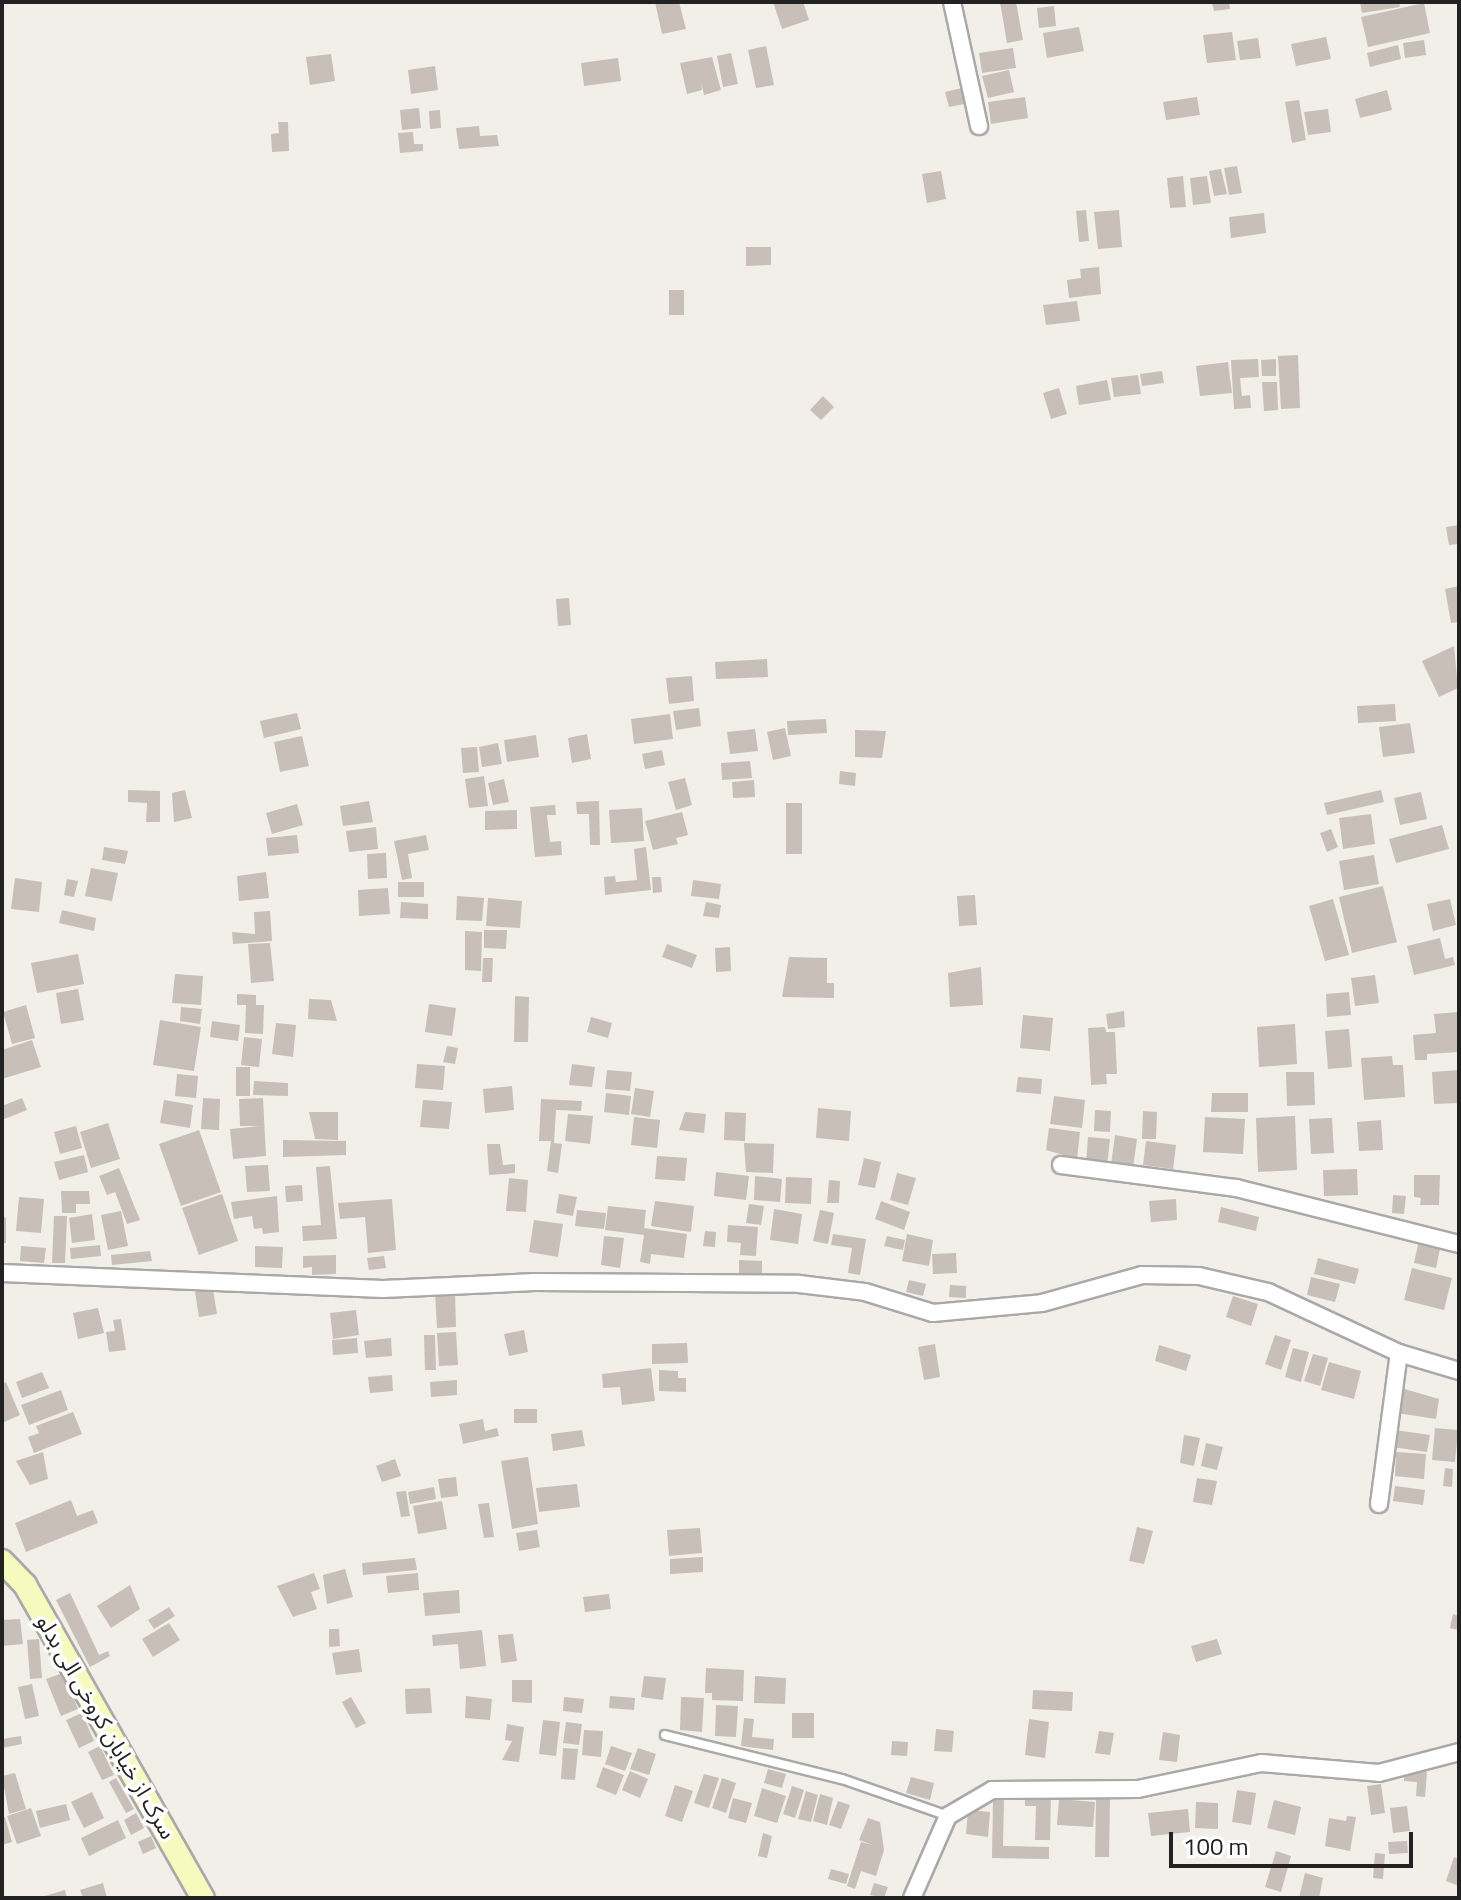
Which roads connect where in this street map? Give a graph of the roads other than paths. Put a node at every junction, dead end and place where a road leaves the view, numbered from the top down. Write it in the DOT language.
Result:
graph roads {
  1 [pos="952,2"];
  2 [pos="979,126"];
  3 [pos="1061,1165"];
  4 [pos="1459,1244"];
  5 [pos="2,1273"];
  6 [pos="1399,1353"];
  7 [pos="1459,1371"];
  8 [pos="1379,1504"];
  9 [pos="2,1561"];
  10 [pos="665,1735"];
  11 [pos="1459,1752"];
  12 [pos="948,1816"];
  13 [pos="203,1898"];
  14 [pos="912,1898"];
  1 -- 2 [label="street"];
  3 -- 4 [label="street"];
  5 -- 6 [label="street"];
  6 -- 7 [label="street"];
  6 -- 8 [label="street"];
  9 -- 13 [label="main road, سرک از خیابان کروخی الی بدلو"];
  10 -- 12 [label="lane"];
  11 -- 12 [label="street"];
  12 -- 14 [label="street"];
}
